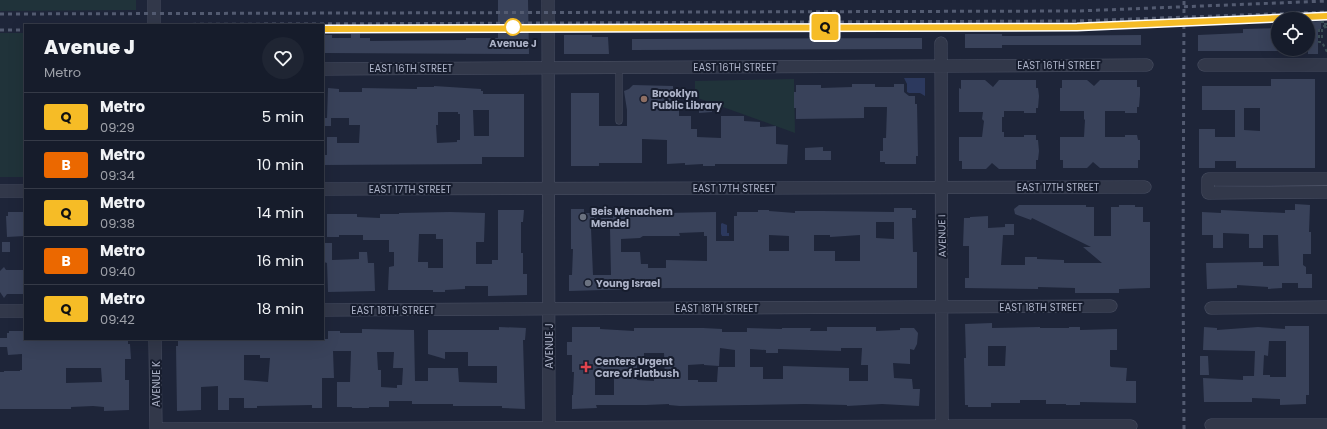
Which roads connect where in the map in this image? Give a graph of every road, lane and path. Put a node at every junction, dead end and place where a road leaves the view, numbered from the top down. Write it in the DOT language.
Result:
graph roads {
  1 [pos="154,0"];
  2 [pos="548,0"];
  3 [pos="1321,22"];
  4 [pos="154,24"];
  5 [pos="1327,25"];
  6 [pos="1320,29"];
  7 [pos="1322,38"];
  8 [pos="941,43"];
  9 [pos="1327,52"];
  10 [pos="1147,65"];
  11 [pos="1204,65"];
  12 [pos="1327,65"];
  13 [pos="940,66"];
  14 [pos="619,67"];
  15 [pos="548,68"];
  16 [pos="324,69"];
  17 [pos="619,120"];
  18 [pos="1327,179"];
  19 [pos="941,187"];
  20 [pos="1145,187"];
  21 [pos="548,188"];
  22 [pos="324,189"];
  23 [pos="0,191"];
  24 [pos="24,191"];
  25 [pos="1327,192"];
  26 [pos="1111,306"];
  27 [pos="942,307"];
  28 [pos="1327,307"];
  29 [pos="1211,308"];
  30 [pos="549,309"];
  31 [pos="324,310"];
  32 [pos="0,311"];
  33 [pos="24,311"];
  34 [pos="155,340"];
  35 [pos="1211,425"];
  36 [pos="1327,425"];
  37 [pos="1131,426"];
  38 [pos="942,427"];
  39 [pos="549,428"];
  40 [pos="156,429"];
  1 -- 4 [label="street"];
  2 -- 15 [label="street, AVENUE J"];
  3 -- 5 [label="path"];
  5 -- 7 [label="path"];
  6 -- 9 [label="path"];
  8 -- 13 [label="street, AVENUE I"];
  10 -- 13 [label="street, EAST 16TH STREET"];
  11 -- 12 [label="street"];
  13 -- 14 [label="street, EAST 16TH STREET"];
  13 -- 19 [label="street, AVENUE I"];
  14 -- 15 [label="street, EAST 16TH STREET"];
  14 -- 17 [label="lane"];
  15 -- 16 [label="street, EAST 16TH STREET"];
  15 -- 21 [label="street, AVENUE J"];
  18 -- 25 [label="street"];
  19 -- 20 [label="street, EAST 17TH STREET"];
  19 -- 21 [label="street, EAST 17TH STREET"];
  19 -- 27 [label="street, AVENUE I"];
  21 -- 22 [label="street, EAST 17TH STREET"];
  21 -- 30 [label="street, AVENUE J"];
  23 -- 24 [label="street"];
  26 -- 27 [label="street, EAST 18TH STREET"];
  27 -- 30 [label="street, EAST 18TH STREET"];
  27 -- 38 [label="street, AVENUE I"];
  28 -- 29 [label="street"];
  30 -- 31 [label="street, EAST 18TH STREET"];
  30 -- 39 [label="street, AVENUE J"];
  32 -- 33 [label="street"];
  34 -- 40 [label="street, AVENUE K"];
  35 -- 36 [label="street"];
  37 -- 38 [label="street"];
  38 -- 39 [label="street"];
  39 -- 40 [label="street"];
}
